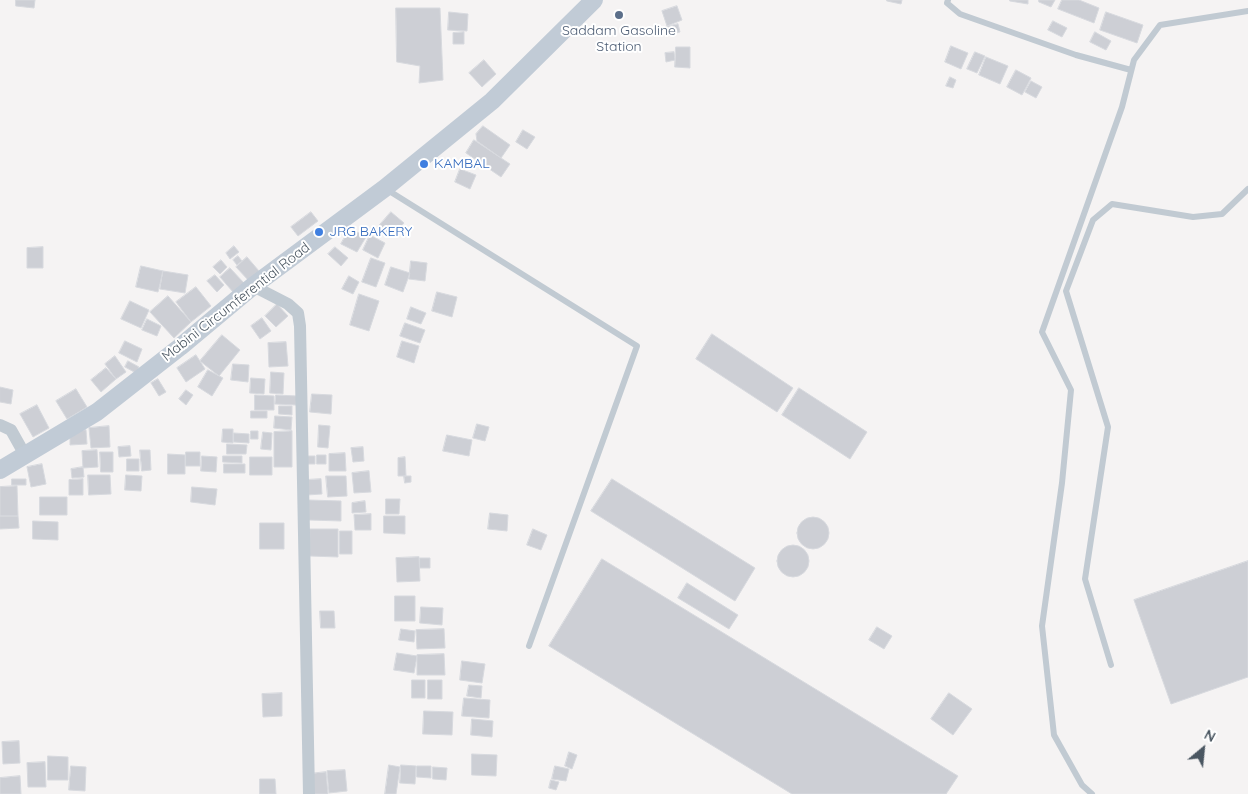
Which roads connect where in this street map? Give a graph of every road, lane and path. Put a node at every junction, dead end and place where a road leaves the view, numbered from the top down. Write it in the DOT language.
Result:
graph roads {
  1 [pos="594,0"];
  2 [pos="948,0"];
  3 [pos="1248,11"];
  4 [pos="1132,70"];
  5 [pos="385,188"];
  6 [pos="1248,189"];
  7 [pos="253,286"];
  8 [pos="0,425"];
  9 [pos="25,455"];
  10 [pos="0,470"];
  11 [pos="528,646"];
  12 [pos="1111,665"];
  13 [pos="309,794"];
  14 [pos="1092,794"];
  1 -- 5 [label="main road, Mabini Circumferential Road"];
  2 -- 4 [label="lane"];
  3 -- 4 [label="lane"];
  4 -- 14 [label="lane"];
  5 -- 7 [label="main road, Mabini Circumferential Road"];
  5 -- 11 [label="lane"];
  6 -- 12 [label="lane"];
  7 -- 9 [label="main road, Mabini Circumferential Road"];
  7 -- 13 [label="street"];
  8 -- 9 [label="street"];
  9 -- 10 [label="main road, Mabini Circumferential Road"];
}
